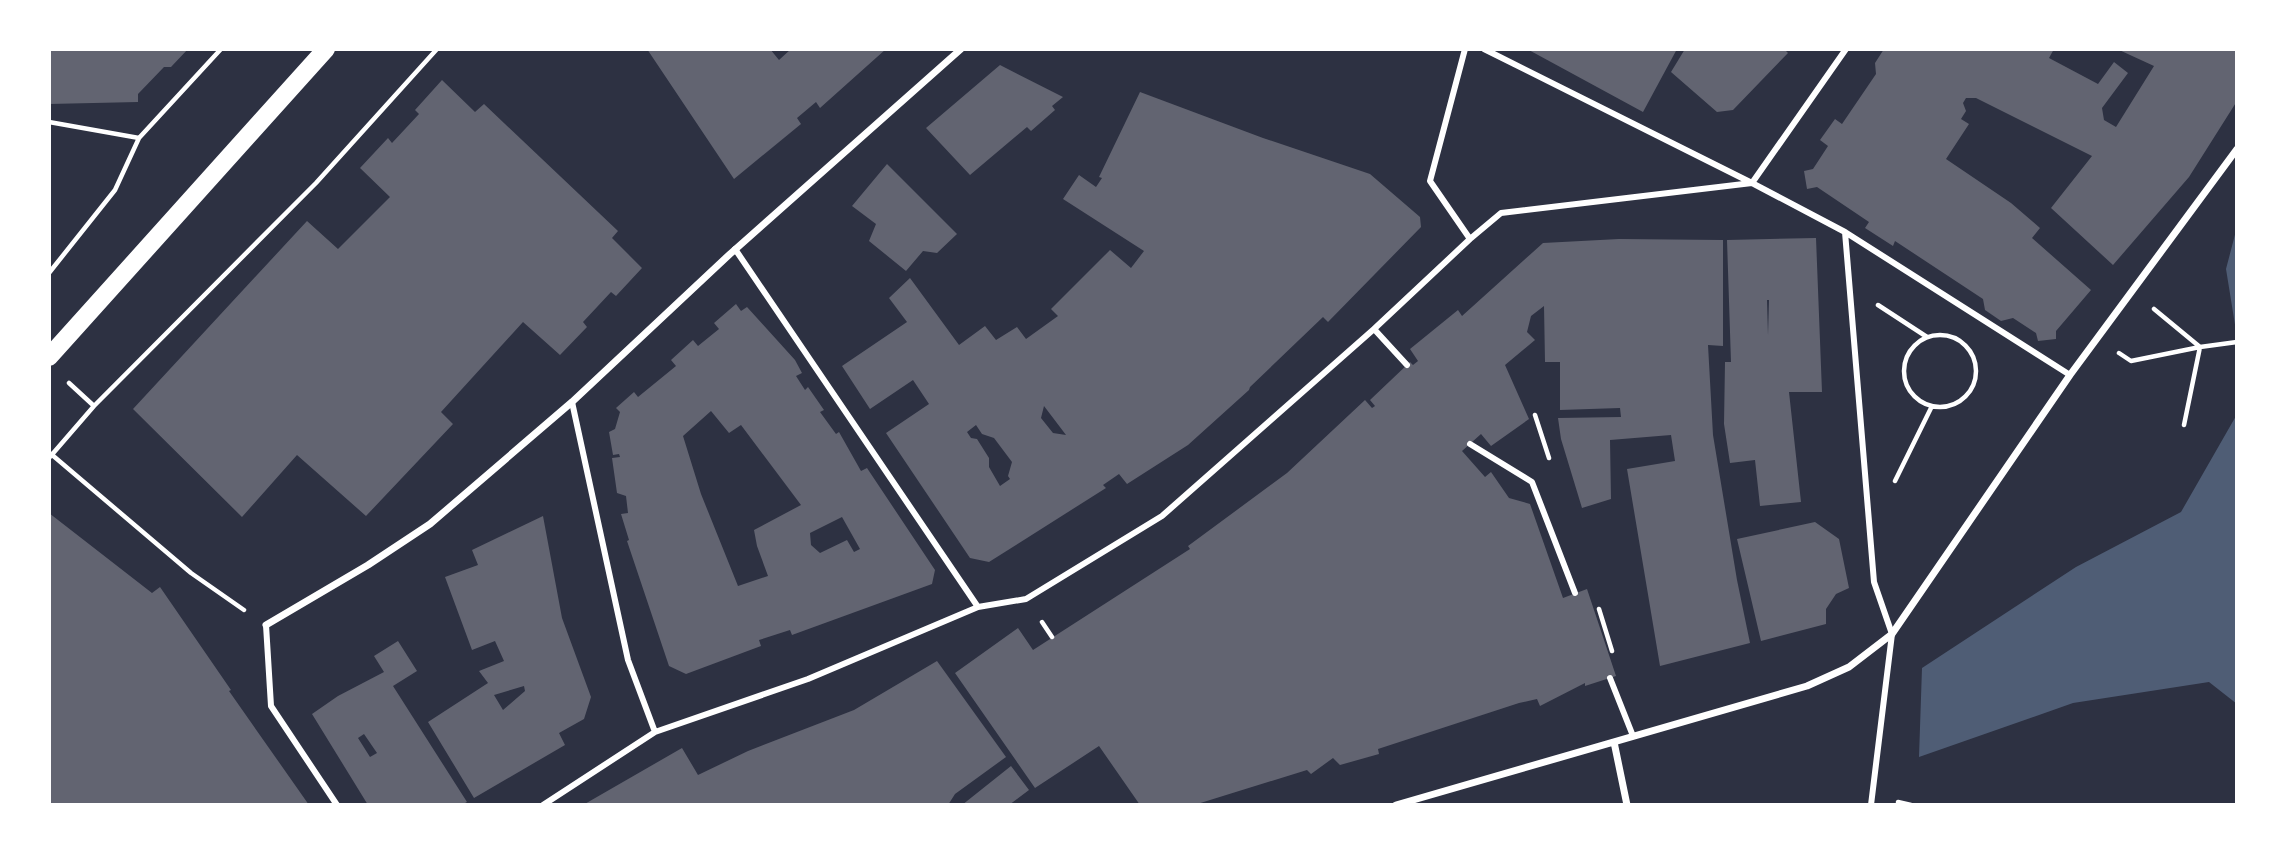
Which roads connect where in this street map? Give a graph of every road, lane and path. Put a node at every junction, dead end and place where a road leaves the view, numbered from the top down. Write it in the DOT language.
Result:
graph roads {
  1 [pos="222,49"];
  2 [pos="326,49"];
  3 [pos="437,49"];
  4 [pos="961,49"];
  5 [pos="1465,49"];
  6 [pos="1484,49"];
  7 [pos="1846,49"];
  8 [pos="49,122"];
  9 [pos="139,138"];
  10 [pos="2237,149"];
  11 [pos="1752,183"];
  12 [pos="1845,232"];
  13 [pos="1470,239"];
  14 [pos="735,249"];
  15 [pos="49,273"];
  16 [pos="1850,286"];
  17 [pos="2133,292"];
  18 [pos="1374,329"];
  19 [pos="1927,337"];
  20 [pos="2098,339"];
  21 [pos="2237,342"];
  22 [pos="2200,347"];
  23 [pos="49,357"];
  24 [pos="1407,365"];
  25 [pos="2070,375"];
  26 [pos="572,402"];
  27 [pos="1932,406"];
  28 [pos="2184,425"];
  29 [pos="1470,444"];
  30 [pos="50,456"];
  31 [pos="1870,532"];
  32 [pos="1575,593"];
  33 [pos="978,607"];
  34 [pos="266,625"];
  35 [pos="1892,634"];
  36 [pos="1610,678"];
  37 [pos="655,732"];
  38 [pos="1633,736"];
  39 [pos="1614,742"];
  40 [pos="337,805"];
  41 [pos="543,805"];
  42 [pos="1396,805"];
  43 [pos="1627,805"];
  44 [pos="1871,805"];
  1 -- 9 [label="path"];
  2 -- 23 [label="main road"];
  3 -- 30 [label="path"];
  4 -- 14 [label="street"];
  5 -- 13 [label="street"];
  6 -- 11 [label="street"];
  7 -- 11 [label="street"];
  8 -- 9 [label="path"];
  9 -- 15 [label="path"];
  10 -- 17 [label="street"];
  11 -- 12 [label="street"];
  11 -- 13 [label="street"];
  12 -- 16 [label="street"];
  12 -- 25 [label="street"];
  13 -- 18 [label="street"];
  14 -- 26 [label="street"];
  14 -- 33 [label="street"];
  16 -- 19 [label="path"];
  16 -- 31 [label="street"];
  17 -- 20 [label="street"];
  17 -- 22 [label="path"];
  18 -- 24 [label="street"];
  18 -- 33 [label="street"];
  19 -- 27 [label="path"];
  19 -- 27 [label="path"];
  20 -- 22 [label="path"];
  20 -- 25 [label="street"];
  21 -- 22 [label="path"];
  22 -- 28 [label="path"];
  25 -- 35 [label="street"];
  26 -- 34 [label="street"];
  26 -- 37 [label="street"];
  27 -- 31 [label="path"];
  29 -- 32 [label="street"];
  30 -- 34 [label="path"];
  31 -- 35 [label="street"];
  33 -- 37 [label="street"];
  34 -- 40 [label="street"];
  35 -- 38 [label="street"];
  35 -- 44 [label="street"];
  36 -- 38 [label="street"];
  37 -- 41 [label="street"];
  38 -- 39 [label="street"];
  39 -- 42 [label="street"];
  39 -- 43 [label="street"];
}
